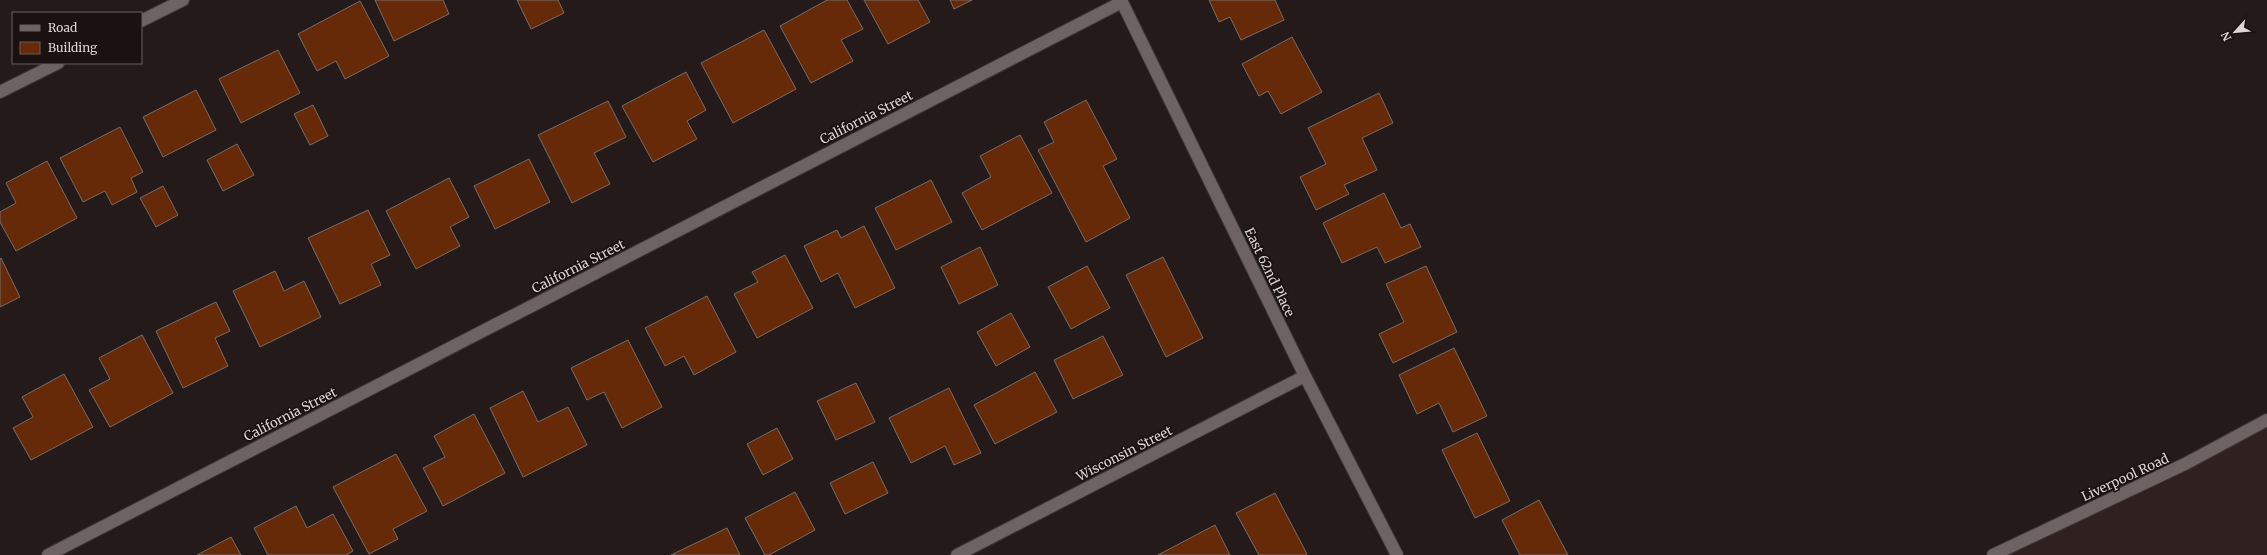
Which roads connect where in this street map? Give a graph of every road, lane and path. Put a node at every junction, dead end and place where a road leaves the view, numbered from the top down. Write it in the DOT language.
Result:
graph roads {
  1 [pos="183,0"];
  2 [pos="1121,1"];
  3 [pos="142,20"];
  4 [pos="56,64"];
  5 [pos="0,92"];
  6 [pos="1305,376"];
  7 [pos="2267,420"];
  8 [pos="48,555"];
  9 [pos="957,555"];
  10 [pos="1397,555"];
  11 [pos="1993,555"];
  1 -- 3 [label="street"];
  2 -- 6 [label="street, East 62nd Place"];
  2 -- 8 [label="street, California Street"];
  4 -- 5 [label="street"];
  6 -- 9 [label="street, Wisconsin Street"];
  6 -- 10 [label="street, East 62nd Place"];
  7 -- 11 [label="street, Liverpool Road"];
}
